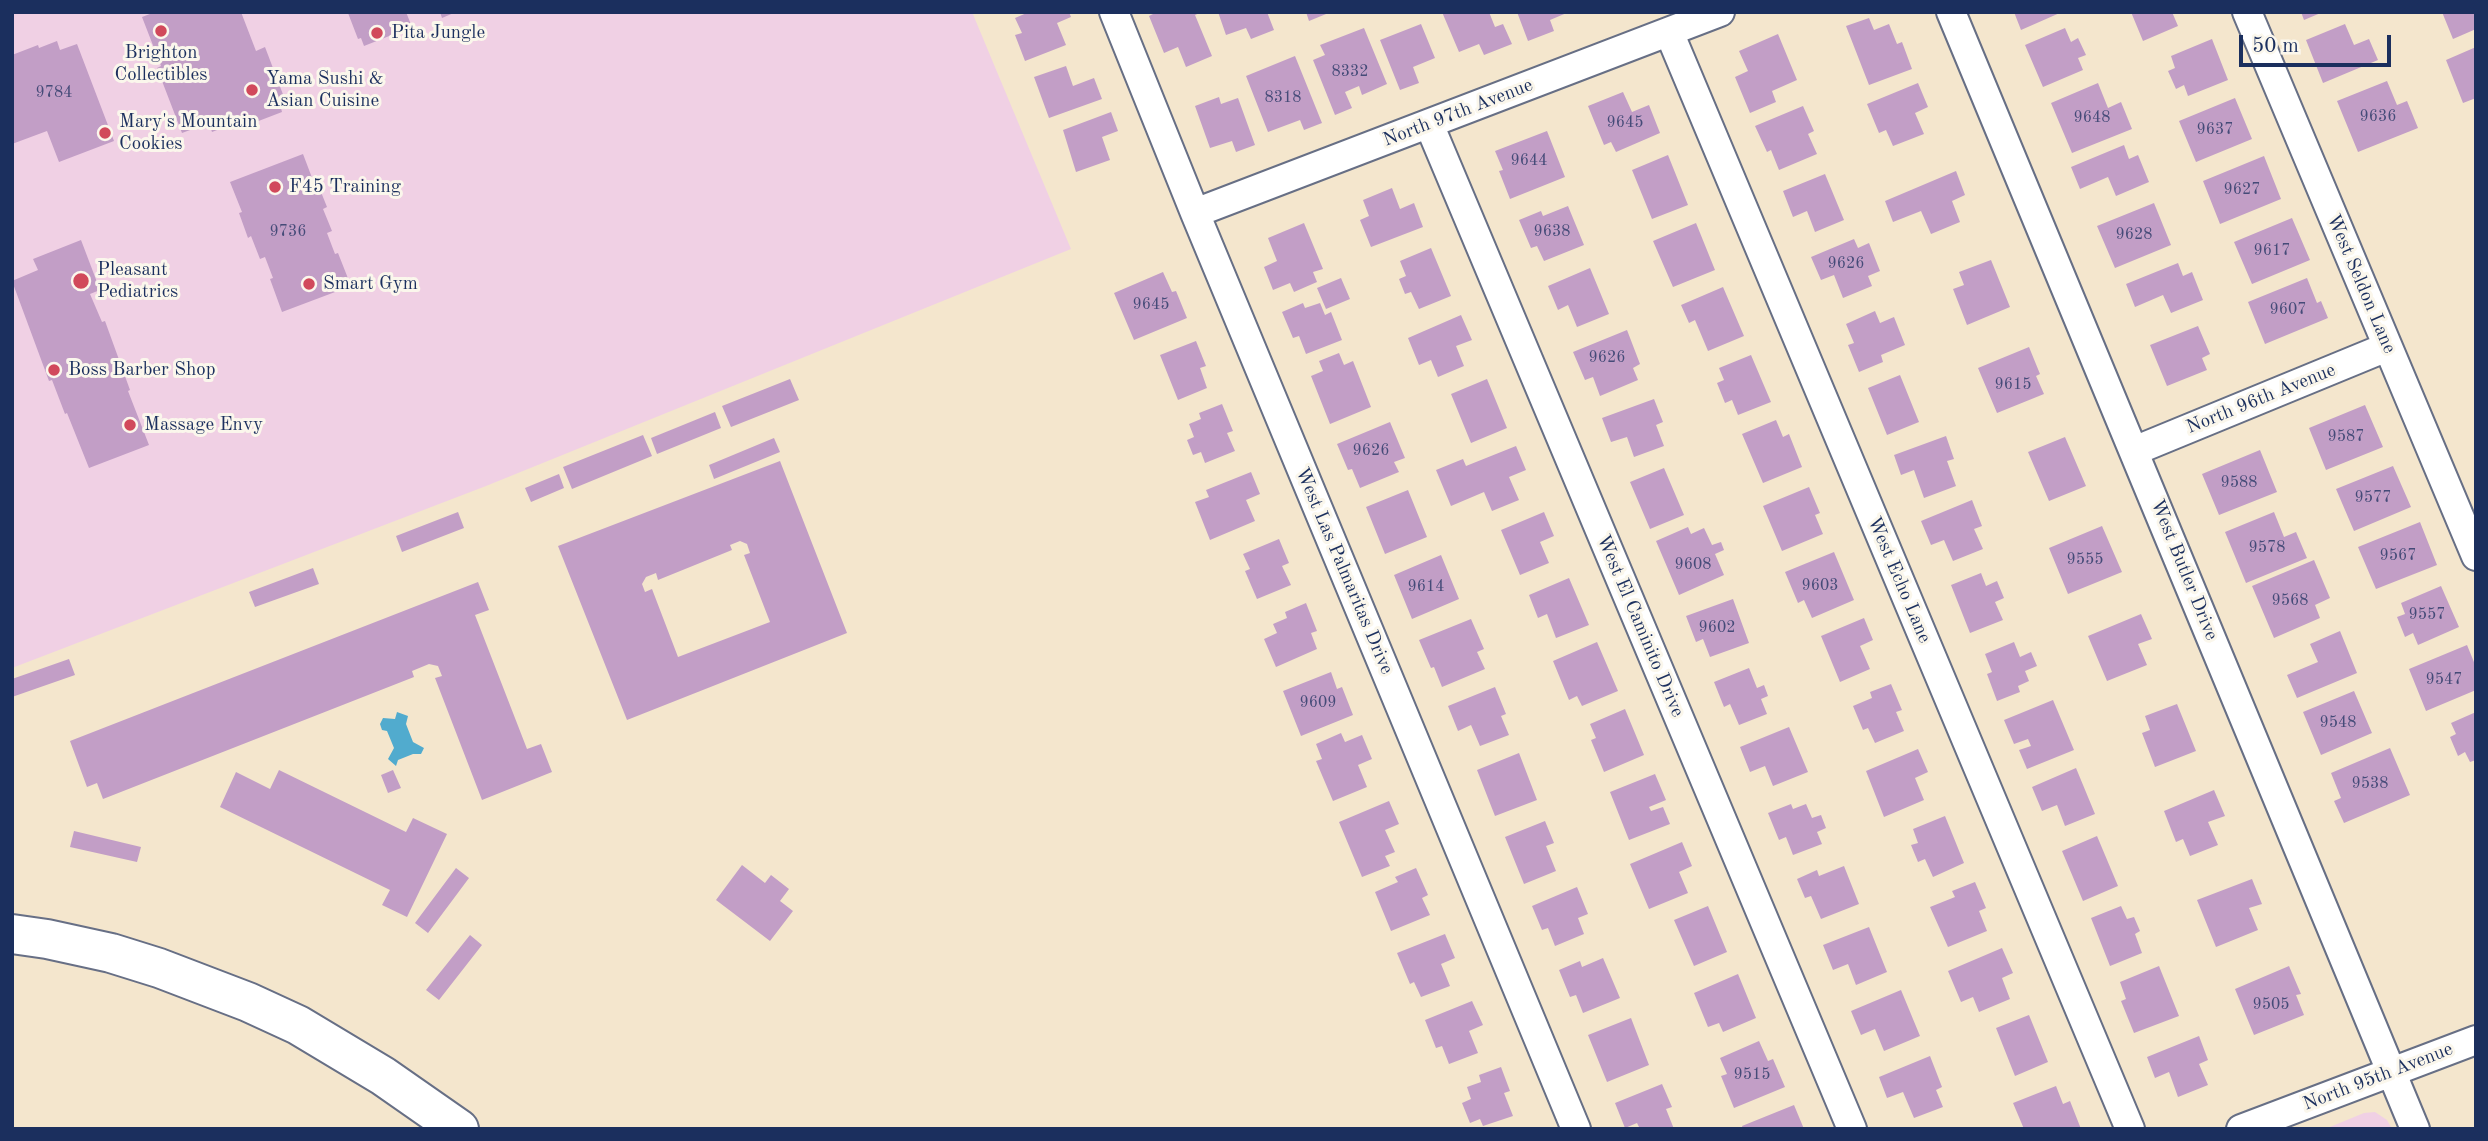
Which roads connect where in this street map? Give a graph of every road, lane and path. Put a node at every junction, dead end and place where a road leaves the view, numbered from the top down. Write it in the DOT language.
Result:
graph roads {
  1 [pos="1114,12"];
  2 [pos="1720,12"];
  3 [pos="1951,12"];
  4 [pos="2247,12"];
  5 [pos="1669,32"];
  6 [pos="1429,124"];
  7 [pos="1195,213"];
  8 [pos="2387,346"];
  9 [pos="2134,451"];
  10 [pos="2476,556"];
  11 [pos="12,934"];
  12 [pos="2476,1040"];
  13 [pos="2393,1073"];
  14 [pos="458,1129"];
  15 [pos="1576,1129"];
  16 [pos="1852,1129"];
  17 [pos="2130,1129"];
  18 [pos="2241,1129"];
  19 [pos="2415,1129"];
  1 -- 7 [label="street, West Las Palmaritas Drive"];
  2 -- 5 [label="street, North 97th Avenue"];
  3 -- 9 [label="street, West Butler Drive"];
  4 -- 8 [label="street, West Seldon Lane"];
  5 -- 6 [label="street, North 97th Avenue"];
  5 -- 17 [label="street, West Echo Lane"];
  6 -- 7 [label="street, North 97th Avenue"];
  6 -- 16 [label="street, West El Caminito Drive"];
  7 -- 15 [label="street, West Las Palmaritas Drive"];
  8 -- 9 [label="street, North 96th Avenue"];
  8 -- 10 [label="street, West Seldon Lane"];
  9 -- 13 [label="street, West Butler Drive"];
  11 -- 14 [label="highway"];
  12 -- 13 [label="street, North 95th Avenue"];
  13 -- 18 [label="street, North 95th Avenue"];
  13 -- 19 [label="street, West Butler Drive"];
}
